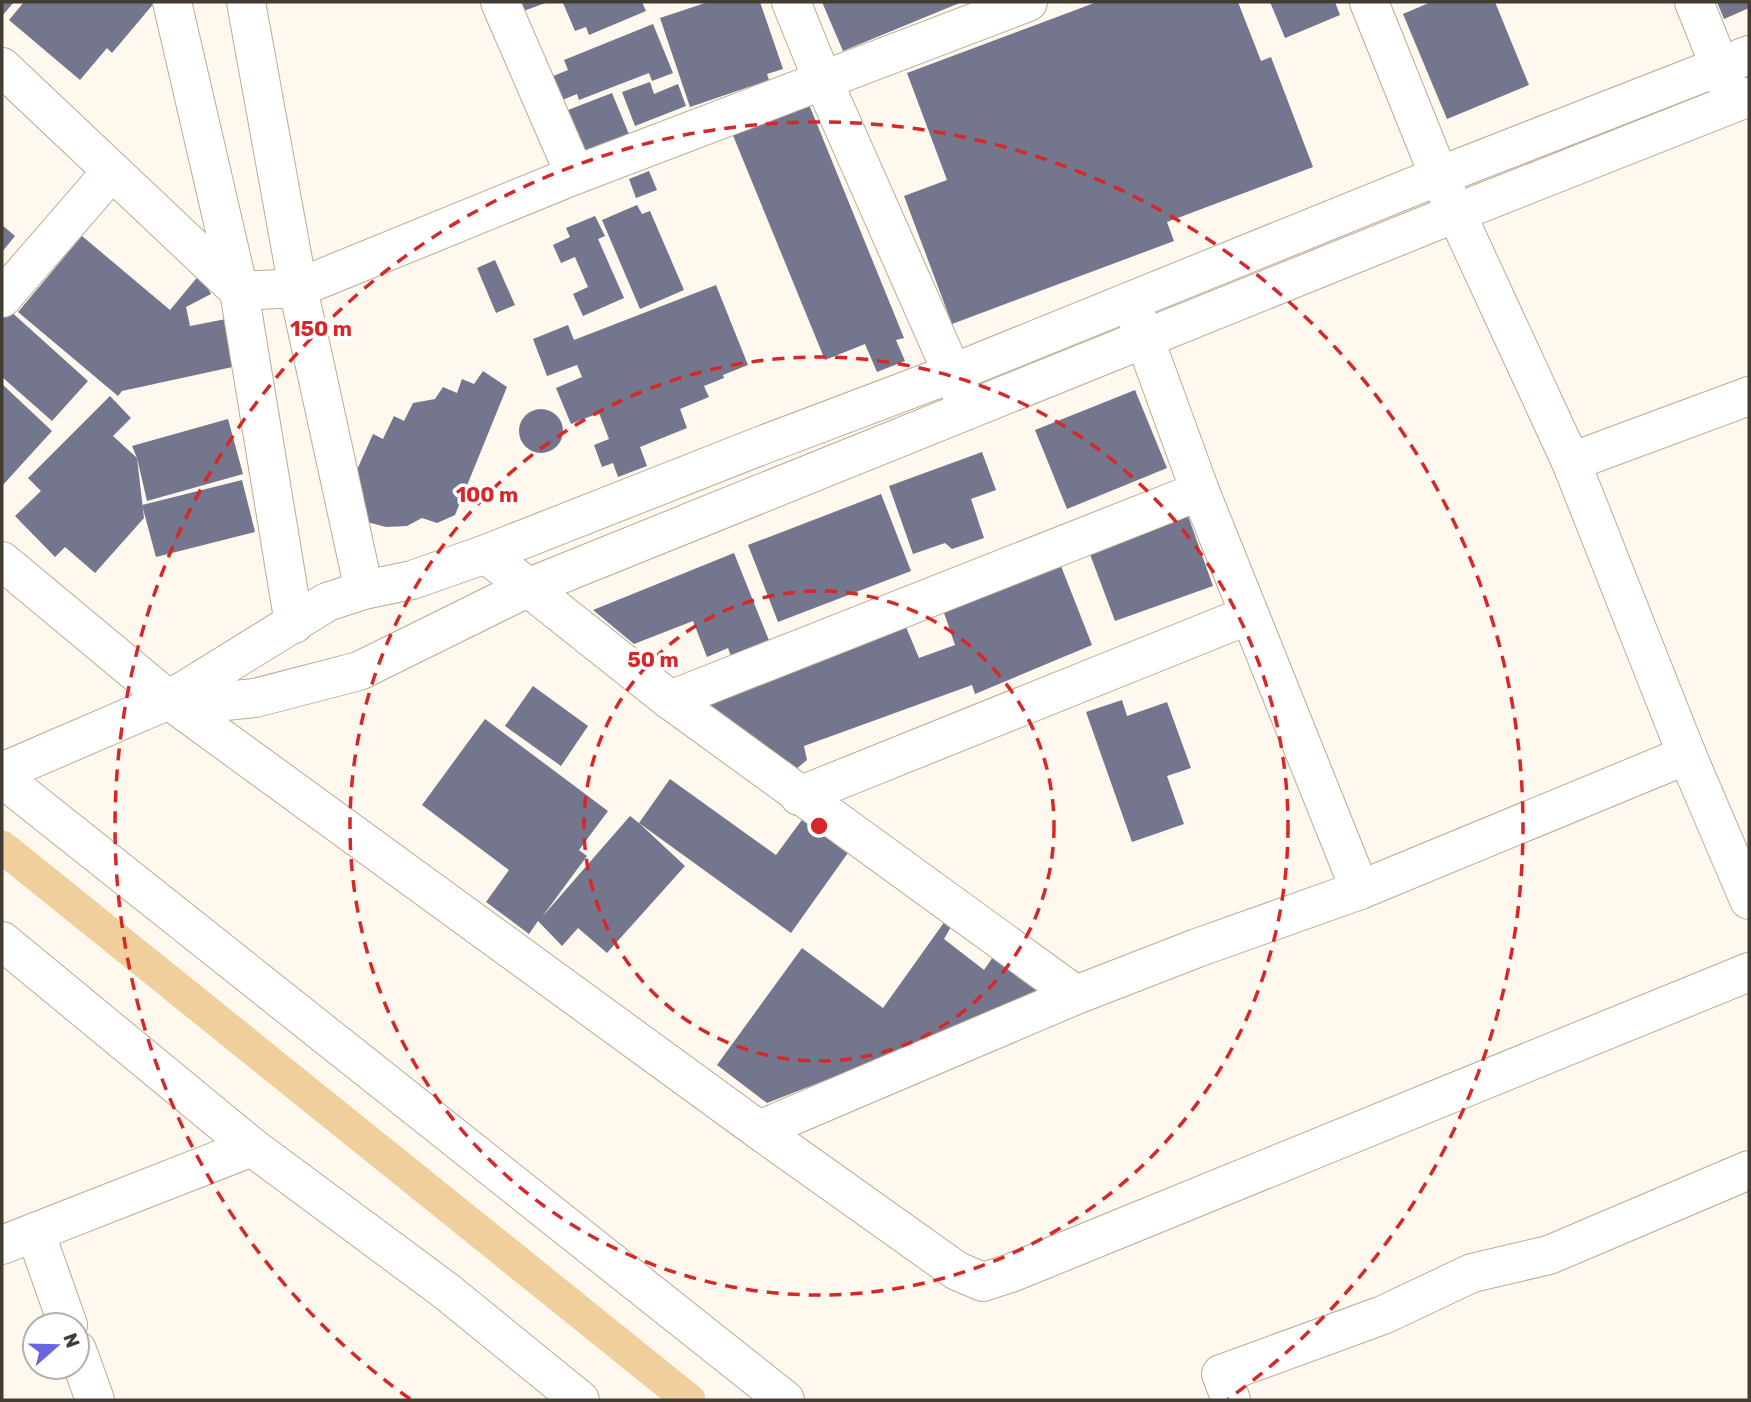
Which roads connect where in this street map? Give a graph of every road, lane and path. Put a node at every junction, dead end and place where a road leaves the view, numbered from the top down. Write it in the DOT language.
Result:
graph roads {
  1 [pos="172,2"];
  2 [pos="246,2"];
  3 [pos="500,2"];
  4 [pos="791,2"];
  5 [pos="1028,2"];
  6 [pos="1369,2"];
  7 [pos="1694,2"];
  8 [pos="1735,61"];
  9 [pos="2,67"];
  10 [pos="823,80"];
  11 [pos="1742,100"];
  12 [pos="112,171"];
  13 [pos="575,175"];
  14 [pos="1439,176"];
  15 [pos="1456,213"];
  16 [pos="298,288"];
  17 [pos="239,290"];
  18 [pos="2,298"];
  19 [pos="1131,302"];
  20 [pos="1144,339"];
  21 [pos="953,373"];
  22 [pos="1749,396"];
  23 [pos="969,410"];
  24 [pos="1571,463"];
  25 [pos="1200,491"];
  26 [pos="486,554"];
  27 [pos="2,561"];
  28 [pos="527,588"];
  29 [pos="364,590"];
  30 [pos="1249,615"];
  31 [pos="293,624"];
  32 [pos="169,700"];
  33 [pos="670,700"];
  34 [pos="1687,755"];
  35 [pos="2,772"];
  36 [pos="2,778"];
  37 [pos="799,796"];
  38 [pos="1360,890"];
  39 [pos="1749,900"];
  40 [pos="2,941"];
  41 [pos="1749,972"];
  42 [pos="1076,995"];
  43 [pos="760,1130"];
  44 [pos="252,1147"];
  45 [pos="1749,1170"];
  46 [pos="18,1238"];
  47 [pos="60,1311"];
  48 [pos="88,1381"];
  49 [pos="95,1400"];
  50 [pos="580,1400"];
  51 [pos="785,1400"];
  52 [pos="1231,1400"];
  1 -- 17 [label="street"];
  2 -- 16 [label="street"];
  3 -- 13 [label="street"];
  4 -- 10 [label="street"];
  5 -- 10 [label="street"];
  6 -- 14 [label="street"];
  7 -- 8 [label="street"];
  8 -- 11 [label="street"];
  8 -- 14 [label="street"];
  9 -- 12 [label="street"];
  10 -- 13 [label="street"];
  10 -- 21 [label="street"];
  11 -- 15 [label="street"];
  12 -- 17 [label="street"];
  12 -- 18 [label="street"];
  13 -- 16 [label="street"];
  14 -- 15 [label="street"];
  14 -- 19 [label="street"];
  15 -- 20 [label="street"];
  15 -- 24 [label="street"];
  16 -- 17 [label="street"];
  16 -- 29 [label="street"];
  17 -- 31 [label="street"];
  19 -- 20 [label="street"];
  19 -- 21 [label="street"];
  20 -- 23 [label="street"];
  20 -- 25 [label="street"];
  21 -- 23 [label="street"];
  21 -- 26 [label="street"];
  22 -- 24 [label="street"];
  23 -- 28 [label="street"];
  24 -- 34 [label="street"];
  25 -- 30 [label="street"];
  25 -- 33 [label="street"];
  26 -- 28 [label="street"];
  26 -- 29 [label="street"];
  27 -- 32 [label="street"];
  28 -- 32 [label="street"];
  28 -- 33 [label="street"];
  29 -- 31 [label="street"];
  30 -- 37 [label="street"];
  30 -- 38 [label="street"];
  31 -- 32 [label="street"];
  32 -- 35 [label="street"];
  32 -- 43 [label="street"];
  33 -- 37 [label="street"];
  34 -- 38 [label="street"];
  34 -- 39 [label="street"];
  36 -- 51 [label="street"];
  37 -- 42 [label="street"];
  38 -- 42 [label="street"];
  40 -- 44 [label="street"];
  41 -- 43 [label="street"];
  42 -- 43 [label="street"];
  44 -- 46 [label="street"];
  44 -- 50 [label="street"];
  45 -- 52 [label="street"];
  46 -- 47 [label="street"];
  48 -- 49 [label="street"];
}
